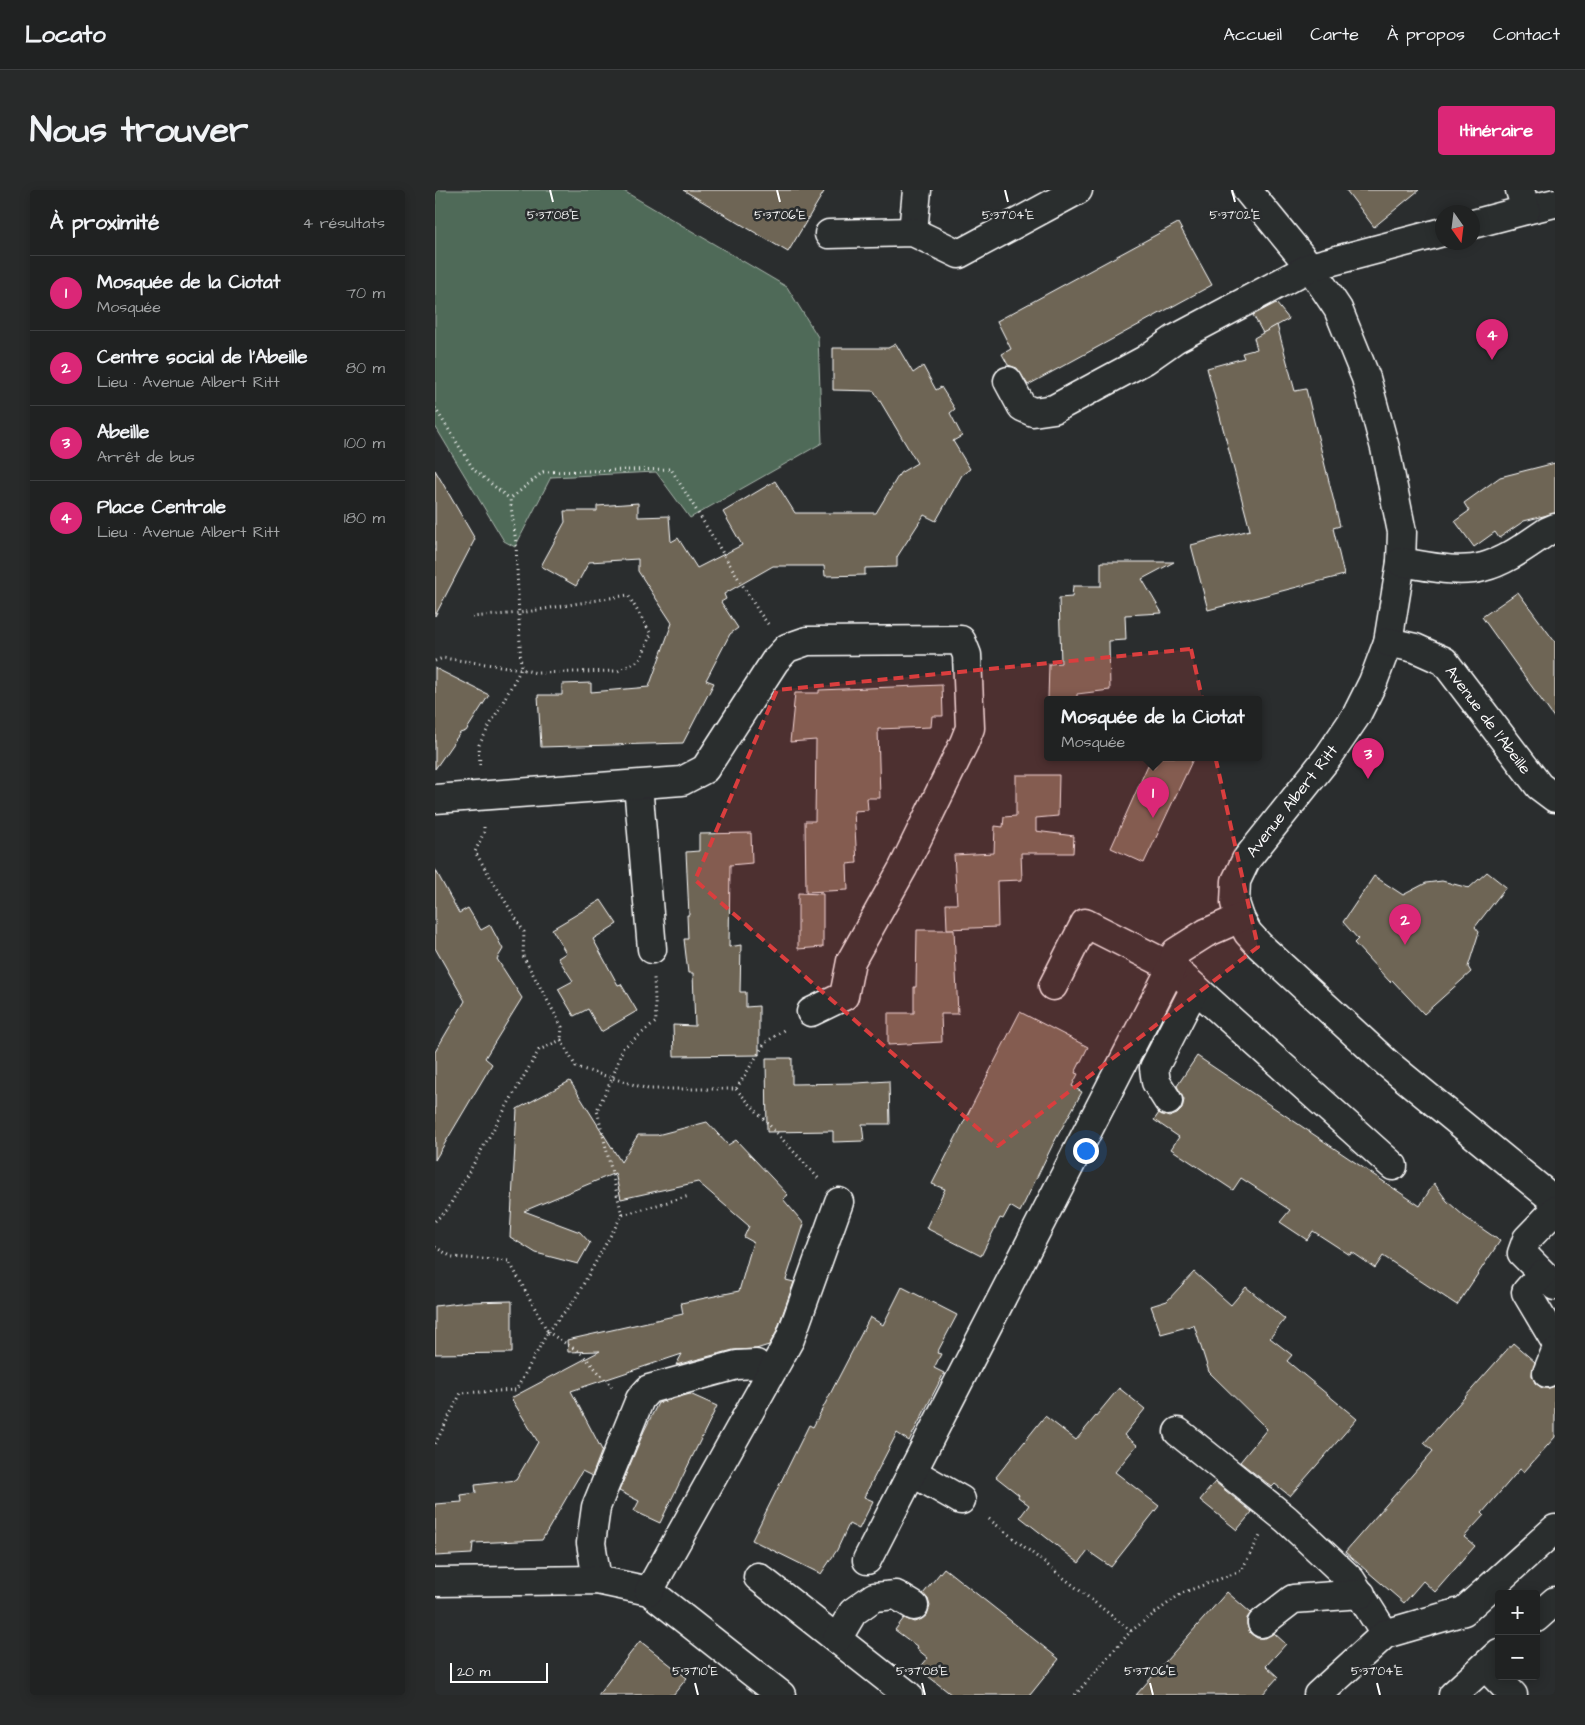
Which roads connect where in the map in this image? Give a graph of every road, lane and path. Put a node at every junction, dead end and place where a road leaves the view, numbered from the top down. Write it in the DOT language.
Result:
graph roads {
  1 [pos="917,190"];
  2 [pos="1078,190"];
  3 [pos="1247,190"];
  4 [pos="1523,200"];
  5 [pos="1555,203"];
  6 [pos="1480,221"];
  7 [pos="913,232"];
  8 [pos="829,234"];
  9 [pos="1435,234"];
  10 [pos="1310,266"];
  11 [pos="1008,381"];
  12 [pos="435,408"];
  13 [pos="509,499"];
  14 [pos="1555,528"];
  15 [pos="1401,562"];
  16 [pos="520,613"];
  17 [pos="472,618"];
  18 [pos="1388,642"];
  19 [pos="787,648"];
  20 [pos="435,661"];
  21 [pos="521,669"];
  22 [pos="638,785"];
  23 [pos="481,795"];
  24 [pos="1555,798"];
  25 [pos="435,799"];
  26 [pos="1240,918"];
  27 [pos="652,949"];
  28 [pos="1172,967"];
  29 [pos="1053,986"];
  30 [pos="1195,988"];
  31 [pos="811,1012"];
  32 [pos="561,1040"];
  33 [pos="611,1079"];
  34 [pos="736,1089"];
  35 [pos="1168,1101"];
  36 [pos="1393,1166"];
  37 [pos="689,1196"];
  38 [pos="1553,1197"];
  39 [pos="839,1202"];
  40 [pos="622,1215"];
  41 [pos="435,1221"];
  42 [pos="435,1246"];
  43 [pos="1549,1280"];
  44 [pos="548,1332"];
  45 [pos="1555,1341"];
  46 [pos="769,1375"];
  47 [pos="635,1410"];
  48 [pos="1178,1432"];
  49 [pos="435,1444"];
  50 [pos="912,1472"];
  51 [pos="961,1500"];
  52 [pos="1275,1510"];
  53 [pos="989,1519"];
  54 [pos="1555,1529"];
  55 [pos="867,1560"];
  56 [pos="758,1577"];
  57 [pos="597,1580"];
  58 [pos="435,1582"];
  59 [pos="649,1591"];
  60 [pos="1361,1594"];
  61 [pos="1555,1601"];
  62 [pos="914,1606"];
  63 [pos="1540,1614"];
  64 [pos="1262,1623"];
  65 [pos="1131,1631"];
  66 [pos="1385,1634"];
  67 [pos="837,1639"];
  68 [pos="1492,1659"];
  69 [pos="781,1695"];
  70 [pos="907,1695"];
  71 [pos="1075,1695"];
  72 [pos="1318,1695"];
  73 [pos="1453,1695"];
  74 [pos="1513,1695"];
  1 -- 7 [label="street"];
  2 -- 7 [label="street"];
  3 -- 10 [label="street, Avenue Albert Ritt"];
  4 -- 5 [label="street"];
  4 -- 6 [label="street"];
  7 -- 8 [label="street"];
  9 -- 10 [label="street"];
  10 -- 11 [label="street"];
  10 -- 15 [label="street, Avenue Albert Ritt"];
  12 -- 13 [label="path"];
  13 -- 16 [label="path"];
  13 -- 19 [label="path"];
  14 -- 15 [label="street"];
  15 -- 18 [label="street, Avenue Albert Ritt"];
  16 -- 17 [label="path"];
  16 -- 21 [label="path"];
  16 -- 21 [label="path"];
  18 -- 24 [label="street, Avenue de l'Abeille"];
  18 -- 26 [label="street, Avenue Albert Ritt"];
  19 -- 22 [label="street"];
  19 -- 31 [label="street"];
  20 -- 21 [label="path"];
  21 -- 23 [label="path"];
  22 -- 23 [label="street"];
  22 -- 27 [label="street"];
  23 -- 25 [label="street"];
  23 -- 32 [label="path"];
  26 -- 28 [label="street"];
  26 -- 38 [label="street, Avenue Albert Ritt"];
  27 -- 33 [label="path"];
  28 -- 29 [label="street"];
  28 -- 30 [label="street"];
  28 -- 50 [label="street"];
  30 -- 35 [label="street"];
  30 -- 36 [label="street"];
  31 -- 34 [label="path"];
  32 -- 33 [label="path"];
  32 -- 41 [label="path"];
  33 -- 34 [label="path"];
  33 -- 40 [label="path"];
  34 -- 39 [label="path"];
  37 -- 40 [label="path"];
  38 -- 43 [label="street"];
  39 -- 46 [label="street"];
  40 -- 44 [label="path"];
  42 -- 44 [label="path"];
  43 -- 45 [label="street"];
  44 -- 47 [label="path"];
  44 -- 49 [label="path"];
  46 -- 47 [label="street"];
  46 -- 59 [label="street"];
  47 -- 57 [label="street"];
  48 -- 52 [label="street"];
  50 -- 51 [label="street"];
  50 -- 55 [label="street"];
  52 -- 60 [label="street"];
  52 -- 65 [label="path"];
  53 -- 65 [label="path"];
  54 -- 66 [label="street"];
  56 -- 67 [label="street"];
  57 -- 58 [label="street"];
  57 -- 59 [label="street"];
  59 -- 69 [label="street"];
  60 -- 64 [label="street"];
  60 -- 66 [label="street"];
  61 -- 63 [label="street"];
  62 -- 67 [label="street"];
  65 -- 71 [label="path"];
  66 -- 72 [label="street"];
  67 -- 70 [label="street"];
  68 -- 73 [label="street"];
  68 -- 74 [label="street"];
}
